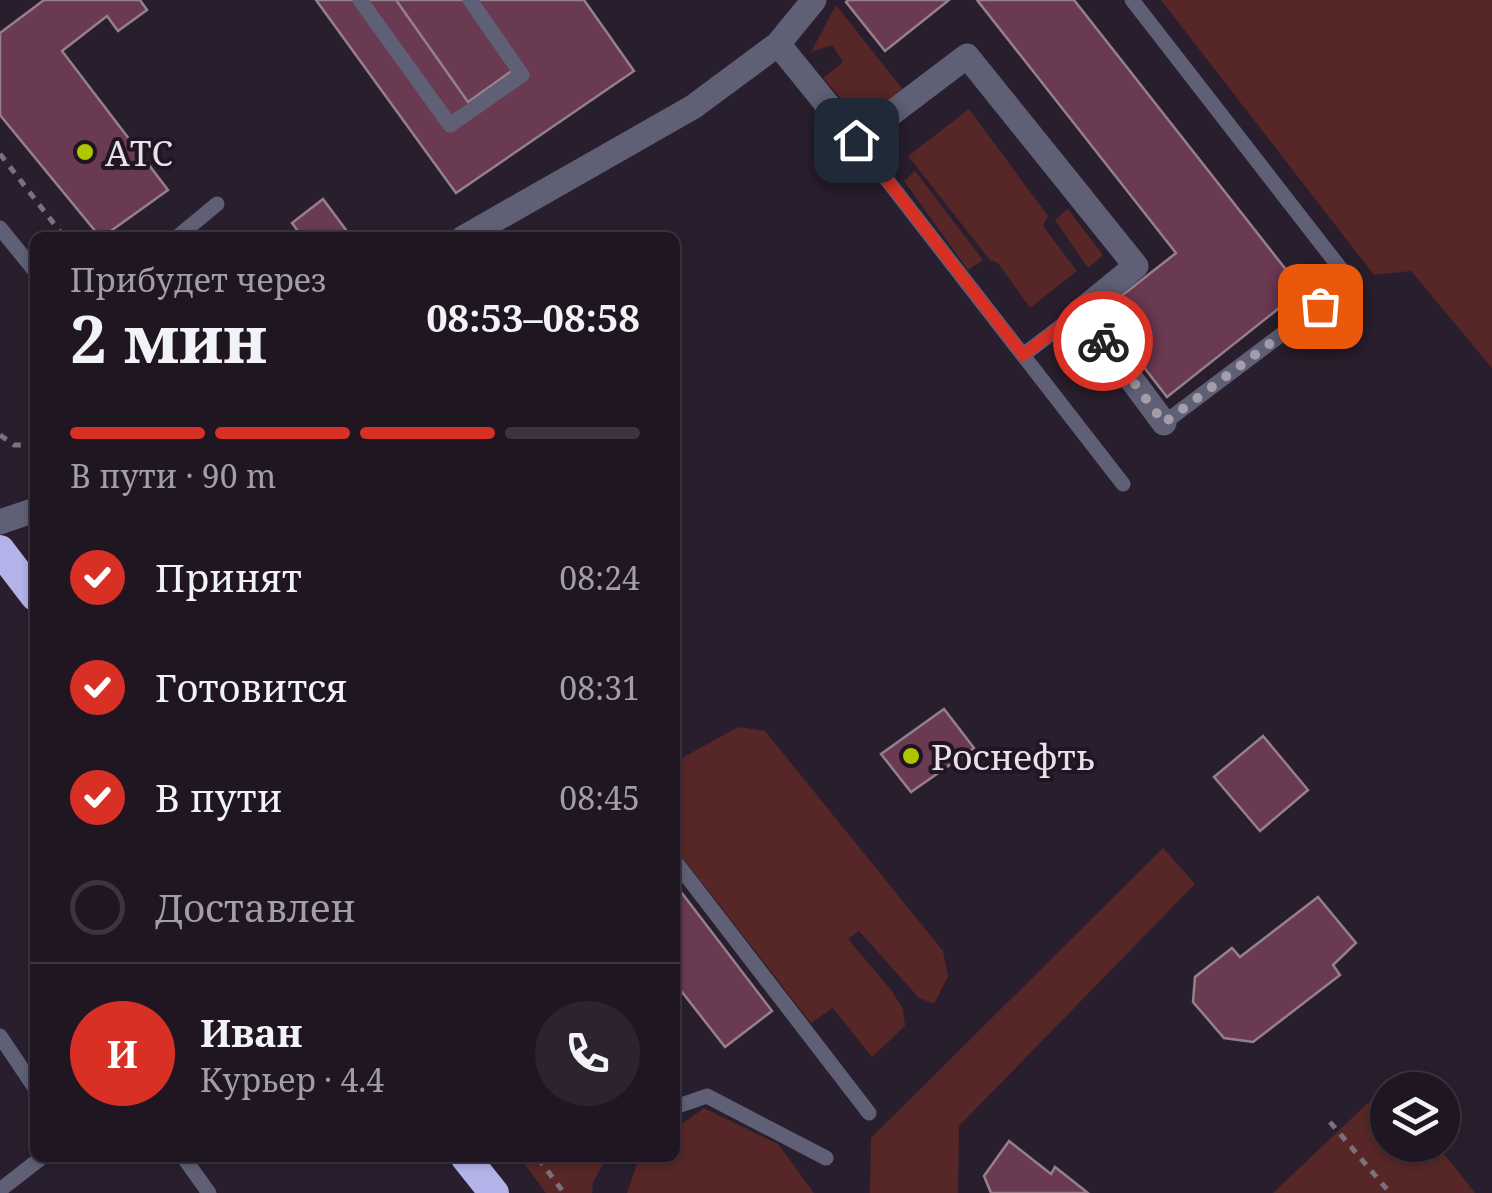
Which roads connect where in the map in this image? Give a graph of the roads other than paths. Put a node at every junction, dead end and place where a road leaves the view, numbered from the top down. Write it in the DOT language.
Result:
graph roads {
  1 [pos="360,0"];
  2 [pos="470,0"];
  3 [pos="814,0"];
  4 [pos="1132,0"];
  5 [pos="778,44"];
  6 [pos="856,140"];
  7 [pos="218,204"];
  8 [pos="0,228"];
  9 [pos="183,232"];
  10 [pos="474,232"];
  11 [pos="30,265"];
  12 [pos="1081,311"];
  13 [pos="1023,355"];
  14 [pos="1164,423"];
  15 [pos="1124,484"];
  16 [pos="30,512"];
  17 [pos="0,522"];
  18 [pos="0,550"];
  19 [pos="30,589"];
  20 [pos="680,867"];
  21 [pos="0,1036"];
  22 [pos="30,1081"];
  23 [pos="680,1105"];
  24 [pos="869,1113"];
  25 [pos="826,1158"];
  26 [pos="36,1162"];
  27 [pos="187,1162"];
  28 [pos="469,1162"];
  29 [pos="0,1190"];
  30 [pos="209,1193"];
  31 [pos="494,1193"];
  1 -- 2 [label="lane"];
  3 -- 5 [label="street"];
  4 -- 14 [label="lane"];
  5 -- 6 [label="street"];
  5 -- 10 [label="street"];
  6 -- 12 [label="street"];
  6 -- 13 [label="lane"];
  7 -- 9 [label="lane"];
  8 -- 11 [label="lane"];
  12 -- 13 [label="lane"];
  12 -- 14 [label="street"];
  13 -- 15 [label="lane"];
  16 -- 17 [label="street"];
  18 -- 19 [label="highway"];
  20 -- 24 [label="lane"];
  21 -- 22 [label="lane"];
  23 -- 25 [label="lane"];
  26 -- 29 [label="lane"];
  27 -- 30 [label="lane"];
  28 -- 31 [label="highway"];
}
